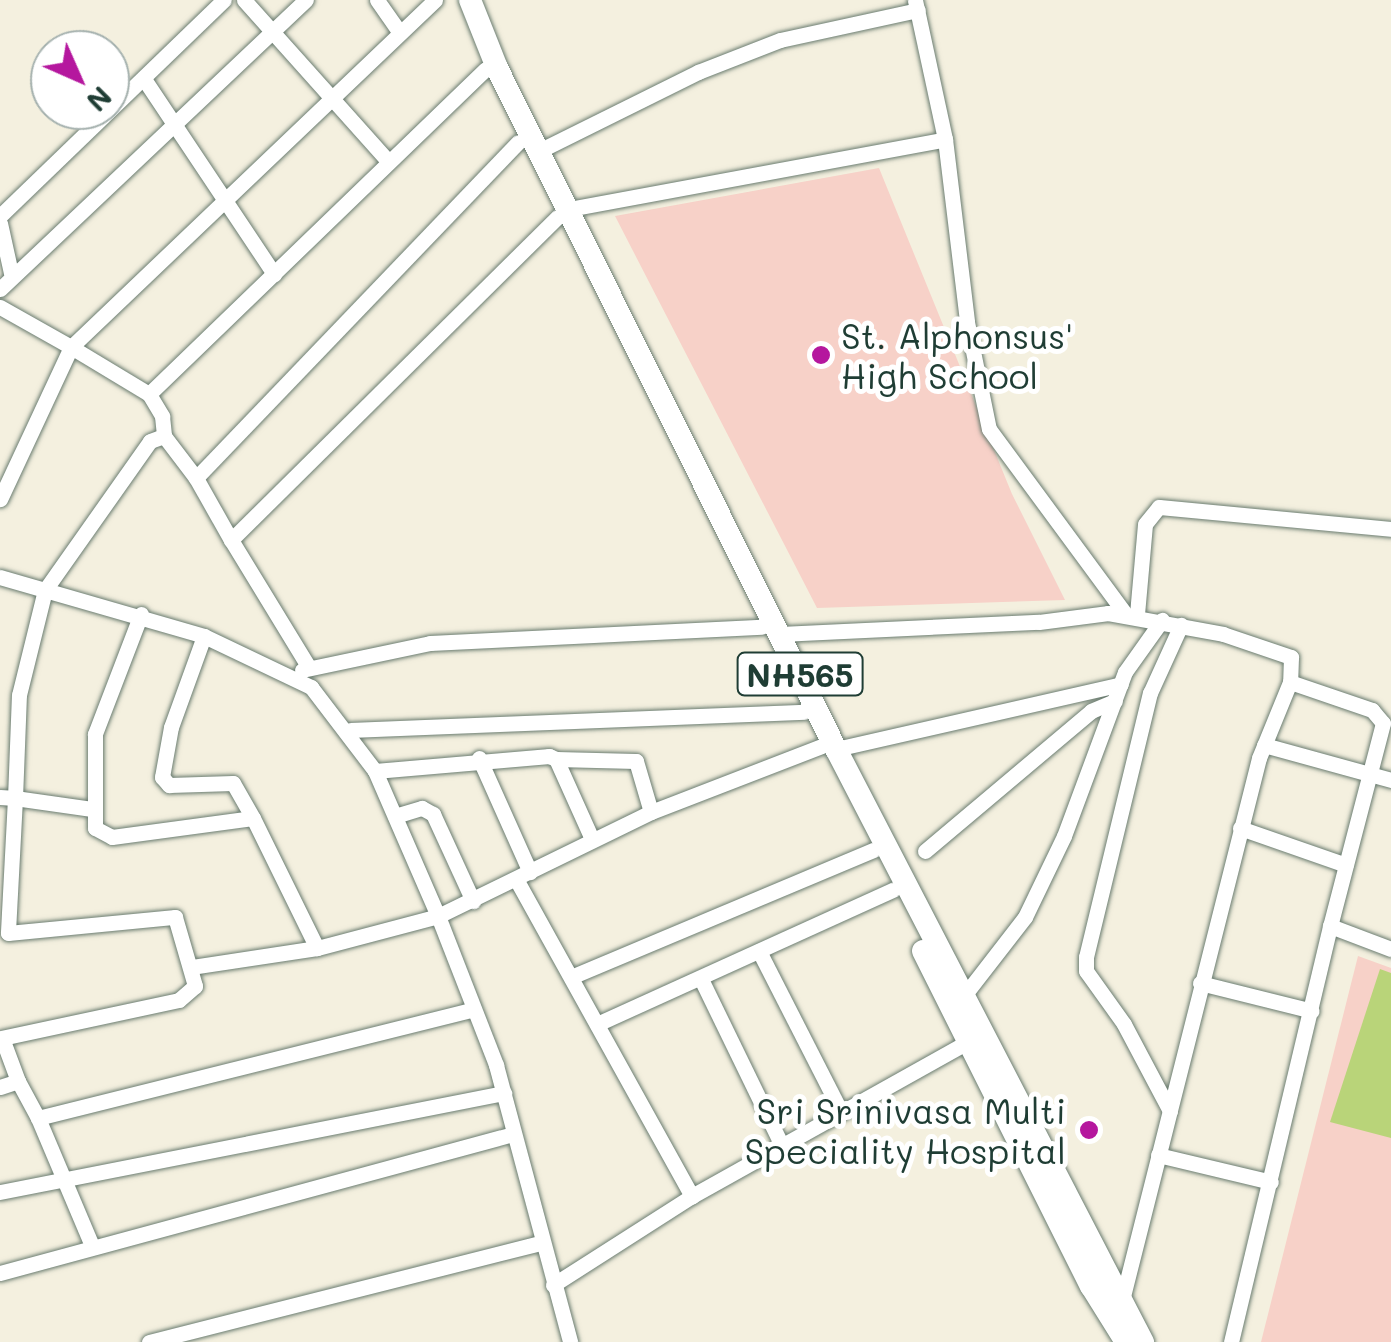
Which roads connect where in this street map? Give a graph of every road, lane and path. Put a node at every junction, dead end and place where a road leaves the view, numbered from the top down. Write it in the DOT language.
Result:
graph roads {
  1 [pos="224,0"];
  2 [pos="244,0"];
  3 [pos="306,0"];
  4 [pos="377,0"];
  5 [pos="435,0"];
  6 [pos="456,0"];
  7 [pos="470,0"];
  8 [pos="916,5"];
  9 [pos="273,31"];
  10 [pos="398,31"];
  11 [pos="484,69"];
  12 [pos="146,82"];
  13 [pos="328,96"];
  14 [pos="174,126"];
  15 [pos="945,139"];
  16 [pos="529,146"];
  17 [pos="388,160"];
  18 [pos="224,197"];
  19 [pos="563,213"];
  20 [pos="1,214"];
  21 [pos="11,272"];
  22 [pos="274,274"];
  23 [pos="0,288"];
  24 [pos="0,308"];
  25 [pos="71,347"];
  26 [pos="149,394"];
  27 [pos="164,436"];
  28 [pos="196,478"];
  29 [pos="0,499"];
  30 [pos="1391,529"];
  31 [pos="231,540"];
  32 [pos="0,577"];
  33 [pos="45,590"];
  34 [pos="141,614"];
  35 [pos="1132,614"];
  36 [pos="1162,620"];
  37 [pos="1181,624"];
  38 [pos="771,630"];
  39 [pos="204,636"];
  40 [pos="301,671"];
  41 [pos="1290,682"];
  42 [pos="1121,684"];
  43 [pos="1115,701"];
  44 [pos="804,712"];
  45 [pos="350,730"];
  46 [pos="1264,745"];
  47 [pos="829,748"];
  48 [pos="479,758"];
  49 [pos="556,759"];
  50 [pos="375,771"];
  51 [pos="1371,774"];
  52 [pos="1391,780"];
  53 [pos="8,798"];
  54 [pos="92,809"];
  55 [pos="651,812"];
  56 [pos="395,816"];
  57 [pos="254,818"];
  58 [pos="1240,828"];
  59 [pos="592,839"];
  60 [pos="873,850"];
  61 [pos="924,851"];
  62 [pos="1346,865"];
  63 [pos="523,875"];
  64 [pos="892,890"];
  65 [pos="474,901"];
  66 [pos="438,916"];
  67 [pos="1330,926"];
  68 [pos="4,933"];
  69 [pos="317,948"];
  70 [pos="1391,948"];
  71 [pos="759,951"];
  72 [pos="192,967"];
  73 [pos="571,977"];
  74 [pos="701,979"];
  75 [pos="1200,983"];
  76 [pos="964,997"];
  77 [pos="474,1008"];
  78 [pos="1312,1012"];
  79 [pos="597,1024"];
  80 [pos="1,1035"];
  81 [pos="967,1042"];
  82 [pos="18,1081"];
  83 [pos="0,1087"];
  84 [pos="504,1092"];
  85 [pos="1170,1111"];
  86 [pos="841,1112"];
  87 [pos="38,1118"];
  88 [pos="513,1134"];
  89 [pos="782,1146"];
  90 [pos="1158,1155"];
  91 [pos="64,1179"];
  92 [pos="1271,1182"];
  93 [pos="0,1192"];
  94 [pos="692,1196"];
  95 [pos="540,1243"];
  96 [pos="92,1246"];
  97 [pos="0,1273"];
  98 [pos="553,1285"];
  99 [pos="1121,1304"];
  100 [pos="149,1342"];
  101 [pos="570,1342"];
  102 [pos="1126,1342"];
  103 [pos="1143,1342"];
  104 [pos="1231,1342"];
  1 -- 12 [label="street"];
  2 -- 9 [label="street"];
  3 -- 9 [label="street"];
  4 -- 10 [label="street"];
  5 -- 10 [label="street"];
  6 -- 11 [label="highway, NH565"];
  7 -- 16 [label="highway, NH565"];
  8 -- 15 [label="street"];
  8 -- 16 [label="street"];
  9 -- 13 [label="street"];
  9 -- 14 [label="street"];
  10 -- 13 [label="street"];
  11 -- 16 [label="highway, NH565"];
  11 -- 17 [label="street"];
  12 -- 14 [label="street"];
  12 -- 20 [label="street"];
  13 -- 17 [label="street"];
  13 -- 18 [label="street"];
  14 -- 18 [label="street"];
  14 -- 21 [label="street"];
  15 -- 19 [label="street"];
  15 -- 35 [label="street"];
  16 -- 19 [label="highway, NH565"];
  16 -- 28 [label="street"];
  17 -- 22 [label="street"];
  18 -- 22 [label="street"];
  18 -- 25 [label="street"];
  19 -- 31 [label="street"];
  19 -- 38 [label="highway, NH565"];
  20 -- 21 [label="street"];
  21 -- 23 [label="street"];
  22 -- 26 [label="street"];
  24 -- 25 [label="street"];
  25 -- 26 [label="street"];
  25 -- 29 [label="street"];
  26 -- 27 [label="street"];
  27 -- 28 [label="street"];
  27 -- 33 [label="street"];
  28 -- 31 [label="street"];
  30 -- 35 [label="street"];
  31 -- 40 [label="street"];
  32 -- 33 [label="street"];
  33 -- 34 [label="street"];
  33 -- 53 [label="street"];
  34 -- 39 [label="street"];
  34 -- 54 [label="street"];
  35 -- 36 [label="street"];
  35 -- 38 [label="street"];
  36 -- 37 [label="street"];
  36 -- 42 [label="street"];
  37 -- 41 [label="street"];
  37 -- 85 [label="street"];
  38 -- 40 [label="street"];
  38 -- 44 [label="highway, NH565"];
  38 -- 47 [label="highway, NH565"];
  39 -- 40 [label="street"];
  39 -- 57 [label="street"];
  40 -- 45 [label="street"];
  41 -- 46 [label="street"];
  41 -- 51 [label="street"];
  42 -- 43 [label="street"];
  42 -- 47 [label="street"];
  43 -- 61 [label="street"];
  43 -- 76 [label="street"];
  44 -- 45 [label="street"];
  44 -- 47 [label="highway, NH565"];
  45 -- 50 [label="street"];
  46 -- 51 [label="street"];
  46 -- 58 [label="street"];
  47 -- 55 [label="street"];
  47 -- 60 [label="highway, NH565"];
  47 -- 76 [label="highway, NH565"];
  48 -- 49 [label="street"];
  48 -- 50 [label="street"];
  48 -- 63 [label="street"];
  49 -- 55 [label="street"];
  49 -- 59 [label="street"];
  50 -- 56 [label="street"];
  51 -- 52 [label="street"];
  51 -- 62 [label="street"];
  53 -- 54 [label="street"];
  53 -- 68 [label="street"];
  54 -- 57 [label="street"];
  55 -- 59 [label="street"];
  56 -- 65 [label="street"];
  56 -- 66 [label="street"];
  57 -- 69 [label="street"];
  58 -- 62 [label="street"];
  58 -- 75 [label="street"];
  59 -- 63 [label="street"];
  60 -- 64 [label="highway, NH565"];
  60 -- 73 [label="street"];
  62 -- 67 [label="street"];
  63 -- 65 [label="street"];
  63 -- 73 [label="street"];
  64 -- 71 [label="street"];
  64 -- 81 [label="highway, NH565"];
  65 -- 66 [label="street"];
  66 -- 69 [label="street"];
  66 -- 77 [label="street"];
  67 -- 70 [label="street"];
  67 -- 78 [label="street"];
  68 -- 72 [label="street"];
  69 -- 72 [label="street"];
  71 -- 74 [label="street"];
  71 -- 86 [label="street"];
  72 -- 80 [label="street"];
  73 -- 79 [label="street"];
  74 -- 79 [label="street"];
  74 -- 89 [label="street"];
  75 -- 78 [label="street"];
  75 -- 85 [label="street"];
  76 -- 99 [label="highway, NH565"];
  77 -- 84 [label="street"];
  77 -- 87 [label="street"];
  78 -- 92 [label="street"];
  79 -- 94 [label="street"];
  80 -- 82 [label="street"];
  81 -- 86 [label="street"];
  81 -- 102 [label="highway, NH565"];
  82 -- 83 [label="street"];
  82 -- 87 [label="street"];
  84 -- 88 [label="street"];
  84 -- 91 [label="street"];
  85 -- 90 [label="street"];
  86 -- 89 [label="street"];
  87 -- 91 [label="street"];
  88 -- 95 [label="street"];
  88 -- 96 [label="street"];
  89 -- 94 [label="street"];
  90 -- 92 [label="street"];
  90 -- 99 [label="street"];
  91 -- 93 [label="street"];
  91 -- 96 [label="street"];
  92 -- 104 [label="street"];
  94 -- 98 [label="street"];
  95 -- 98 [label="street"];
  95 -- 100 [label="street"];
  96 -- 97 [label="street"];
  98 -- 101 [label="street"];
  99 -- 103 [label="highway, NH565"];
}
